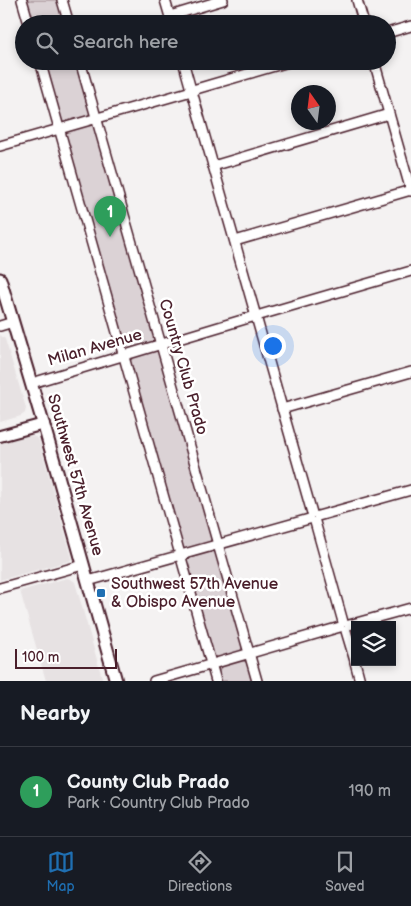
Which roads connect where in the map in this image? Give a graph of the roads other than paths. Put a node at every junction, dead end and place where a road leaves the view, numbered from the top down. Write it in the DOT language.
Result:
graph roads {
  1 [pos="22,0"];
  2 [pos="62,0"];
  3 [pos="166,0"];
  4 [pos="223,0"];
  5 [pos="357,0"];
  6 [pos="26,15"];
  7 [pos="66,15"];
  8 [pos="170,15"];
  9 [pos="184,15"];
  10 [pos="361,15"];
  11 [pos="411,26"];
  12 [pos="396,30"];
  13 [pos="43,70"];
  14 [pos="83,70"];
  15 [pos="186,70"];
  16 [pos="261,70"];
  17 [pos="377,70"];
  18 [pos="192,90"];
  19 [pos="389,114"];
  20 [pos="96,118"];
  21 [pos="59,129"];
  22 [pos="0,146"];
  23 [pos="214,166"];
  24 [pos="411,190"];
  25 [pos="235,241"];
  26 [pos="411,271"];
  27 [pos="0,279"];
  28 [pos="4,302"];
  29 [pos="256,316"];
  30 [pos="13,322"];
  31 [pos="0,326"];
  32 [pos="161,344"];
  33 [pos="124,356"];
  34 [pos="411,372"];
  35 [pos="32,383"];
  36 [pos="282,409"];
  37 [pos="44,424"];
  38 [pos="0,436"];
  39 [pos="411,490"];
  40 [pos="314,517"];
  41 [pos="218,545"];
  42 [pos="180,555"];
  43 [pos="83,565"];
  44 [pos="88,581"];
  45 [pos="0,588"];
  46 [pos="411,608"];
  47 [pos="345,626"];
  48 [pos="351,648"];
  49 [pos="249,654"];
  50 [pos="211,664"];
  51 [pos="356,666"];
  52 [pos="116,681"];
  53 [pos="154,681"];
  54 [pos="216,681"];
  55 [pos="256,681"];
  56 [pos="360,681"];
  1 -- 6 [label="street"];
  2 -- 7 [label="street"];
  3 -- 8 [label="street"];
  4 -- 9 [label="street"];
  5 -- 10 [label="street"];
  11 -- 12 [label="street"];
  13 -- 21 [label="street"];
  14 -- 20 [label="street, Country Club Prado"];
  15 -- 18 [label="street"];
  16 -- 18 [label="street"];
  17 -- 19 [label="street"];
  18 -- 20 [label="street"];
  18 -- 23 [label="street"];
  19 -- 23 [label="street"];
  19 -- 24 [label="street"];
  20 -- 21 [label="street"];
  20 -- 32 [label="street, Country Club Prado"];
  21 -- 22 [label="street"];
  21 -- 33 [label="street"];
  23 -- 25 [label="street"];
  24 -- 25 [label="street"];
  25 -- 29 [label="street"];
  26 -- 29 [label="street, Milan Avenue"];
  27 -- 28 [label="main road, Southwest 57th Avenue"];
  28 -- 30 [label="main road, Southwest 57th Avenue"];
  29 -- 32 [label="street, Milan Avenue"];
  29 -- 36 [label="street"];
  30 -- 31 [label="street"];
  30 -- 35 [label="main road, Southwest 57th Avenue"];
  32 -- 33 [label="street, Milan Avenue"];
  32 -- 41 [label="street, Country Club Prado"];
  33 -- 35 [label="street, Milan Avenue"];
  33 -- 42 [label="street"];
  34 -- 36 [label="street"];
  35 -- 37 [label="main road, Southwest 57th Avenue"];
  36 -- 40 [label="street"];
  37 -- 38 [label="street"];
  37 -- 43 [label="main road, Southwest 57th Avenue"];
  39 -- 40 [label="street"];
  40 -- 41 [label="street"];
  40 -- 47 [label="street"];
  41 -- 42 [label="street"];
  41 -- 49 [label="street, Country Club Prado"];
  42 -- 44 [label="street"];
  42 -- 50 [label="street"];
  43 -- 44 [label="main road, Southwest 57th Avenue"];
  43 -- 45 [label="street"];
  44 -- 52 [label="main road, Southwest 57th Avenue"];
  46 -- 47 [label="street"];
  47 -- 48 [label="street"];
  47 -- 49 [label="street"];
  49 -- 50 [label="street"];
  49 -- 55 [label="street, Country Club Prado"];
  50 -- 53 [label="street"];
  50 -- 54 [label="street"];
  51 -- 56 [label="street"];
}
